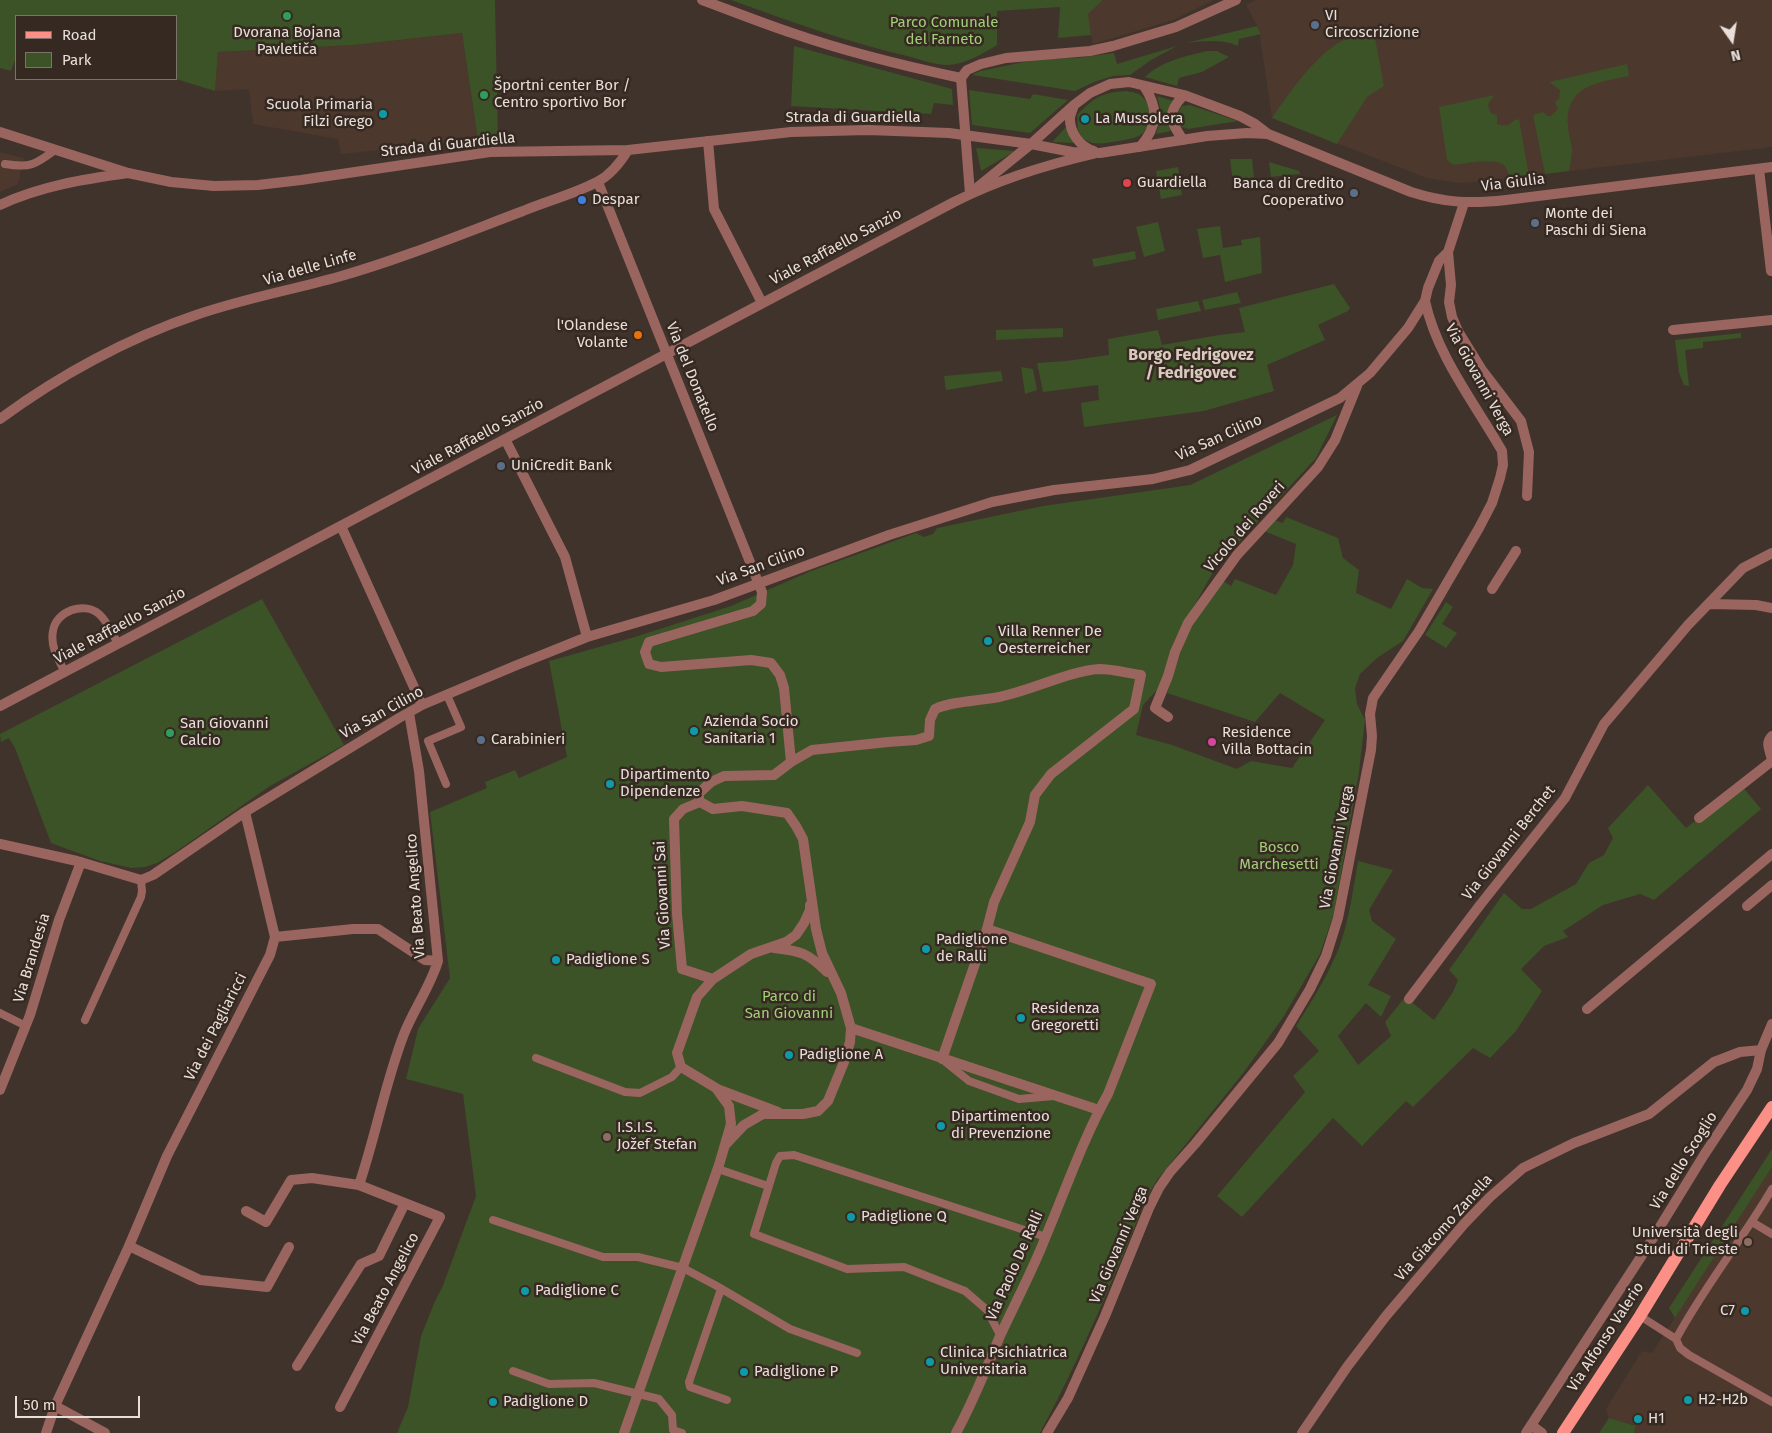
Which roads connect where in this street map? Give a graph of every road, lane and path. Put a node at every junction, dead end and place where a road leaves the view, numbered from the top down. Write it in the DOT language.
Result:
graph roads {
  1 [pos="702,0"];
  2 [pos="1236,0"];
  3 [pos="961,78"];
  4 [pos="1144,86"];
  5 [pos="1184,96"];
  6 [pos="1074,105"];
  7 [pos="0,132"];
  8 [pos="1268,134"];
  9 [pos="965,135"];
  10 [pos="1184,140"];
  11 [pos="708,141"];
  12 [pos="1031,144"];
  13 [pos="1140,147"];
  14 [pos="55,150"];
  15 [pos="628,150"];
  16 [pos="1100,153"];
  17 [pos="5,164"];
  18 [pos="1772,167"];
  19 [pos="1759,168"];
  20 [pos="128,173"];
  21 [pos="598,182"];
  22 [pos="970,194"];
  23 [pos="1464,203"];
  24 [pos="0,205"];
  25 [pos="1448,252"];
  26 [pos="1771,271"];
  27 [pos="1425,301"];
  28 [pos="762,303"];
  29 [pos="1772,320"];
  30 [pos="1673,330"];
  31 [pos="666,354"];
  32 [pos="1359,383"];
  33 [pos="0,419"];
  34 [pos="505,439"];
  35 [pos="1526,496"];
  36 [pos="341,526"];
  37 [pos="1516,551"];
  38 [pos="1772,553"];
  39 [pos="759,582"];
  40 [pos="1492,589"];
  41 [pos="1710,604"];
  42 [pos="1772,608"];
  43 [pos="588,637"];
  44 [pos="118,644"];
  45 [pos="65,672"];
  46 [pos="447,694"];
  47 [pos="422,705"];
  48 [pos="0,706"];
  49 [pos="408,713"];
  50 [pos="1168,717"];
  51 [pos="1772,736"];
  52 [pos="791,762"];
  53 [pos="446,784"];
  54 [pos="700,802"];
  55 [pos="245,812"];
  56 [pos="1699,818"];
  57 [pos="0,844"];
  58 [pos="1772,854"];
  59 [pos="81,862"];
  60 [pos="141,880"];
  61 [pos="1772,885"];
  62 [pos="810,896"];
  63 [pos="1747,906"];
  64 [pos="987,929"];
  65 [pos="275,937"];
  66 [pos="774,948"];
  67 [pos="438,961"];
  68 [pos="832,976"];
  69 [pos="713,979"];
  70 [pos="1409,999"];
  71 [pos="1587,1009"];
  72 [pos="0,1012"];
  73 [pos="85,1020"];
  74 [pos="1772,1024"];
  75 [pos="26,1026"];
  76 [pos="851,1028"];
  77 [pos="1761,1050"];
  78 [pos="536,1058"];
  79 [pos="942,1059"];
  80 [pos="681,1067"];
  81 [pos="716,1088"];
  82 [pos="0,1090"];
  83 [pos="1772,1107"];
  84 [pos="1099,1110"];
  85 [pos="784,1114"];
  86 [pos="726,1144"];
  87 [pos="718,1169"];
  88 [pos="359,1185"];
  89 [pos="768,1186"];
  90 [pos="1772,1189"];
  91 [pos="405,1204"];
  92 [pos="246,1211"];
  93 [pos="493,1220"];
  94 [pos="1752,1222"];
  95 [pos="1772,1234"];
  96 [pos="1046,1237"];
  97 [pos="130,1246"];
  98 [pos="289,1247"];
  99 [pos="683,1268"];
  100 [pos="721,1288"];
  101 [pos="1640,1316"];
  102 [pos="1000,1335"];
  103 [pos="1676,1339"];
  104 [pos="857,1353"];
  105 [pos="297,1366"];
  106 [pos="513,1371"];
  107 [pos="638,1393"];
  108 [pos="727,1400"];
  109 [pos="1772,1402"];
  110 [pos="56,1406"];
  111 [pos="340,1407"];
  112 [pos="1529,1429"];
  113 [pos="46,1433"];
  114 [pos="105,1433"];
  115 [pos="624,1433"];
  116 [pos="682,1433"];
  117 [pos="956,1433"];
  118 [pos="1047,1433"];
  119 [pos="1302,1433"];
  120 [pos="1542,1433"];
  121 [pos="1563,1433"];
  1 -- 3 [label="street"];
  2 -- 3 [label="street"];
  3 -- 9 [label="street"];
  4 -- 5 [label="street"];
  4 -- 6 [label="street"];
  4 -- 13 [label="street"];
  5 -- 8 [label="street"];
  5 -- 10 [label="street"];
  6 -- 12 [label="street"];
  6 -- 16 [label="street"];
  7 -- 14 [label="street"];
  8 -- 10 [label="street"];
  8 -- 23 [label="street, Via Giulia"];
  9 -- 11 [label="street, Strada di Guardiella"];
  9 -- 12 [label="street, Strada di Guardiella"];
  9 -- 22 [label="street"];
  10 -- 13 [label="street"];
  11 -- 15 [label="street, Strada di Guardiella"];
  11 -- 28 [label="street"];
  12 -- 16 [label="street, Strada di Guardiella"];
  12 -- 22 [label="street"];
  13 -- 16 [label="street"];
  14 -- 17 [label="lane"];
  14 -- 20 [label="street"];
  15 -- 20 [label="street, Strada di Guardiella"];
  15 -- 21 [label="street, Via delle Linfe"];
  16 -- 22 [label="street"];
  18 -- 19 [label="street, Via Giulia"];
  19 -- 23 [label="street, Via Giulia"];
  19 -- 26 [label="street"];
  20 -- 24 [label="street, Strada di Guardiella"];
  21 -- 31 [label="street, Via del Donatello"];
  21 -- 33 [label="street, Via delle Linfe"];
  22 -- 28 [label="street, Viale Raffaello Sanzio"];
  23 -- 25 [label="street, Via San Cilino"];
  25 -- 27 [label="street, Via San Cilino"];
  25 -- 35 [label="street"];
  27 -- 32 [label="street, Via San Cilino"];
  27 -- 118 [label="street, Via Giovanni Verga"];
  28 -- 31 [label="street, Viale Raffaello Sanzio"];
  29 -- 30 [label="street"];
  31 -- 34 [label="street, Viale Raffaello Sanzio"];
  31 -- 39 [label="street, Via del Donatello"];
  32 -- 39 [label="street, Via San Cilino"];
  32 -- 50 [label="street, Vicolo dei Roveri"];
  34 -- 36 [label="street, Viale Raffaello Sanzio"];
  34 -- 43 [label="street"];
  36 -- 44 [label="street, Viale Raffaello Sanzio"];
  36 -- 47 [label="street"];
  37 -- 40 [label="street"];
  38 -- 41 [label="street, Via Giovanni Berchet"];
  39 -- 43 [label="street, Via San Cilino"];
  39 -- 52 [label="street"];
  41 -- 42 [label="street"];
  41 -- 70 [label="street, Via Giovanni Berchet"];
  43 -- 46 [label="street, Via San Cilino"];
  44 -- 45 [label="street, Viale Raffaello Sanzio"];
  44 -- 45 [label="lane"];
  45 -- 48 [label="street, Viale Raffaello Sanzio"];
  46 -- 47 [label="street, Via San Cilino"];
  46 -- 53 [label="lane"];
  47 -- 49 [label="street, Via San Cilino"];
  49 -- 55 [label="street, Via San Cilino"];
  49 -- 67 [label="street, Via Beato Angelico"];
  51 -- 56 [label="street"];
  52 -- 54 [label="street"];
  52 -- 64 [label="street"];
  54 -- 62 [label="street"];
  54 -- 69 [label="street, Via Giovanni Sai"];
  55 -- 60 [label="street, Via San Cilino"];
  55 -- 65 [label="street"];
  57 -- 59 [label="street"];
  58 -- 71 [label="street"];
  59 -- 60 [label="street"];
  59 -- 75 [label="street, Via Brandesia"];
  60 -- 73 [label="lane"];
  61 -- 63 [label="street"];
  62 -- 66 [label="street"];
  62 -- 68 [label="street"];
  64 -- 79 [label="street"];
  64 -- 84 [label="street, Via Paolo De Ralli"];
  65 -- 67 [label="street"];
  65 -- 97 [label="street, Via dei Pagliaricci"];
  66 -- 68 [label="street"];
  66 -- 69 [label="street"];
  67 -- 88 [label="street, Via Beato Angelico"];
  68 -- 76 [label="street"];
  69 -- 80 [label="street"];
  72 -- 75 [label="lane"];
  74 -- 77 [label="street, Via dello Scoglio"];
  75 -- 82 [label="street, Via Brandesia"];
  76 -- 79 [label="street"];
  76 -- 85 [label="street"];
  77 -- 112 [label="street, Via dello Scoglio"];
  77 -- 119 [label="street, Via Giacomo Zanella"];
  78 -- 80 [label="lane"];
  79 -- 84 [label="street"];
  80 -- 81 [label="street"];
  81 -- 85 [label="street"];
  81 -- 86 [label="street"];
  83 -- 101 [label="main road, Via Alfonso Valerio"];
  84 -- 96 [label="street, Via Paolo De Ralli"];
  85 -- 86 [label="street"];
  86 -- 87 [label="street"];
  87 -- 89 [label="lane"];
  87 -- 99 [label="street"];
  88 -- 91 [label="street, Via Beato Angelico"];
  88 -- 92 [label="street, Via Beato Angelico"];
  89 -- 96 [label="lane"];
  89 -- 102 [label="lane"];
  90 -- 94 [label="lane"];
  91 -- 105 [label="street, Via Beato Angelico"];
  91 -- 111 [label="street, Via Beato Angelico"];
  93 -- 99 [label="lane"];
  94 -- 95 [label="lane"];
  94 -- 103 [label="lane"];
  96 -- 102 [label="street, Via Paolo De Ralli"];
  97 -- 98 [label="street"];
  97 -- 110 [label="street, Via dei Pagliaricci"];
  99 -- 100 [label="lane"];
  99 -- 107 [label="street"];
  100 -- 104 [label="lane"];
  100 -- 108 [label="lane"];
  101 -- 103 [label="lane"];
  101 -- 121 [label="main road, Via Alfonso Valerio"];
  102 -- 117 [label="street, Via Paolo De Ralli"];
  103 -- 109 [label="lane"];
  106 -- 107 [label="lane"];
  107 -- 115 [label="street"];
  107 -- 116 [label="lane"];
  110 -- 113 [label="street, Via dei Pagliaricci"];
  110 -- 114 [label="street"];
  112 -- 120 [label="street"];
}
